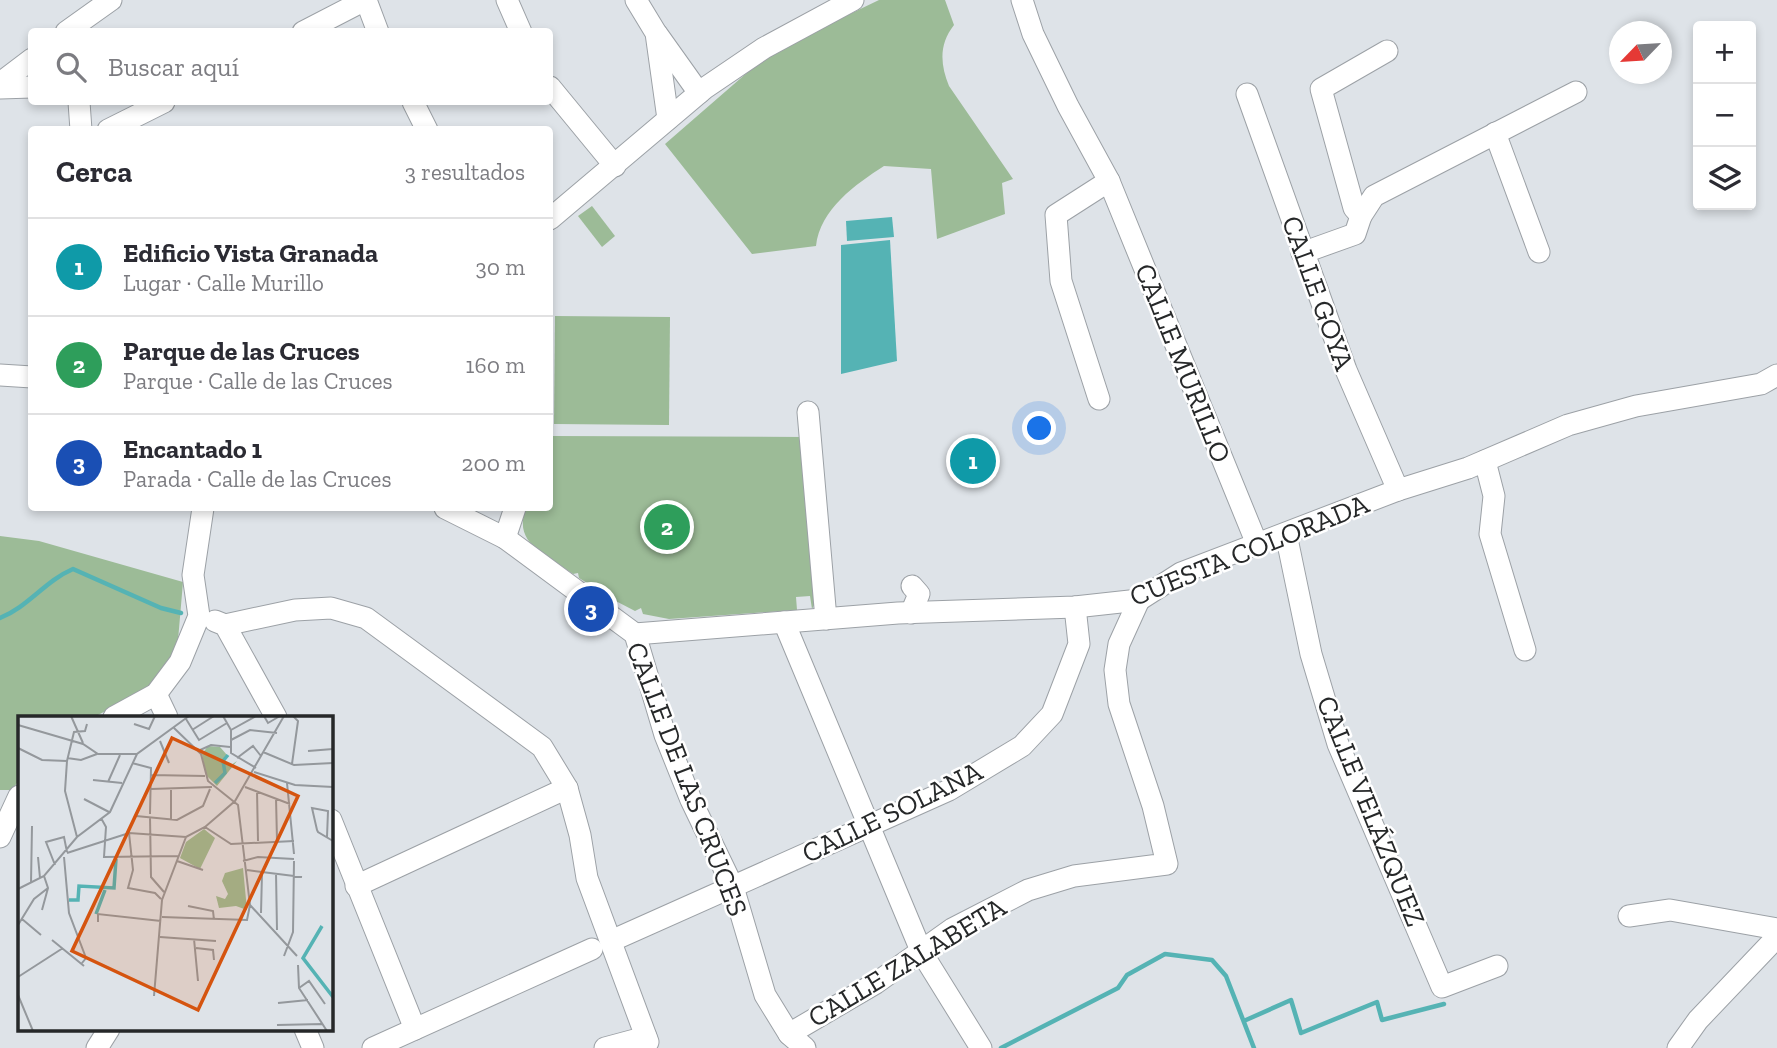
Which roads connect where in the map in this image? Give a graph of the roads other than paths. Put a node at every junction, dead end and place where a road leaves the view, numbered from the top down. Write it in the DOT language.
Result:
graph roads {
  1 [pos="111,0"];
  2 [pos="365,0"];
  3 [pos="507,0"];
  4 [pos="853,0"];
  5 [pos="1022,0"];
  6 [pos="638,1"];
  7 [pos="74,28"];
  8 [pos="311,28"];
  9 [pos="376,28"];
  10 [pos="519,28"];
  11 [pos="1387,51"];
  12 [pos="28,62"];
  13 [pos="669,64"];
  14 [pos="0,86"];
  15 [pos="28,87"];
  16 [pos="553,91"];
  17 [pos="1576,92"];
  18 [pos="699,93"];
  19 [pos="1247,93"];
  20 [pos="79,105"];
  21 [pos="158,105"];
  22 [pos="413,105"];
  23 [pos="668,119"];
  24 [pos="81,126"];
  25 [pos="116,126"];
  26 [pos="424,126"];
  27 [pos="1495,133"];
  28 [pos="615,166"];
  29 [pos="1109,181"];
  30 [pos="1361,216"];
  31 [pos="553,217"];
  32 [pos="1539,252"];
  33 [pos="1302,253"];
  34 [pos="0,375"];
  35 [pos="28,377"];
  36 [pos="1769,379"];
  37 [pos="1099,399"];
  38 [pos="808,412"];
  39 [pos="1485,461"];
  40 [pos="1398,490"];
  41 [pos="203,511"];
  42 [pos="452,511"];
  43 [pos="514,511"];
  44 [pos="1286,534"];
  45 [pos="505,538"];
  46 [pos="1258,544"];
  47 [pos="912,586"];
  48 [pos="1139,600"];
  49 [pos="1075,607"];
  50 [pos="911,613"];
  51 [pos="199,616"];
  52 [pos="826,619"];
  53 [pos="784,622"];
  54 [pos="225,625"];
  55 [pos="635,634"];
  56 [pos="1525,650"];
  57 [pos="156,694"];
  58 [pos="116,716"];
  59 [pos="167,716"];
  60 [pos="275,716"];
  61 [pos="567,788"];
  62 [pos="18,798"];
  63 [pos="332,823"];
  64 [pos="868,827"];
  65 [pos="1,829"];
  66 [pos="356,886"];
  67 [pos="733,887"];
  68 [pos="1629,916"];
  69 [pos="1777,929"];
  70 [pos="1777,937"];
  71 [pos="601,945"];
  72 [pos="922,953"];
  73 [pos="1497,966"];
  74 [pos="415,1029"];
  75 [pos="108,1030"];
  76 [pos="305,1030"];
  77 [pos="789,1034"];
  78 [pos="97,1048"];
  79 [pos="313,1048"];
  80 [pos="373,1048"];
  81 [pos="605,1048"];
  82 [pos="805,1048"];
  83 [pos="981,1048"];
  84 [pos="1678,1048"];
  1 -- 7 [label="street"];
  2 -- 8 [label="street"];
  2 -- 9 [label="street"];
  3 -- 10 [label="street"];
  4 -- 18 [label="street"];
  5 -- 29 [label="street, CALLE MURILLO"];
  6 -- 13 [label="street"];
  11 -- 30 [label="street"];
  12 -- 14 [label="street"];
  13 -- 18 [label="street"];
  13 -- 23 [label="street"];
  14 -- 15 [label="street"];
  16 -- 28 [label="street"];
  17 -- 27 [label="street"];
  18 -- 23 [label="street"];
  19 -- 33 [label="street, CALLE GOYA"];
  20 -- 24 [label="street"];
  21 -- 25 [label="street"];
  22 -- 26 [label="street"];
  23 -- 28 [label="street"];
  27 -- 30 [label="street"];
  27 -- 32 [label="street"];
  28 -- 31 [label="street"];
  29 -- 37 [label="street"];
  29 -- 46 [label="street, CALLE MURILLO"];
  30 -- 33 [label="street"];
  33 -- 40 [label="street, CALLE GOYA"];
  34 -- 35 [label="street"];
  36 -- 39 [label="street, CUESTA COLORADA"];
  38 -- 52 [label="street"];
  39 -- 40 [label="street, CUESTA COLORADA"];
  39 -- 56 [label="street"];
  40 -- 44 [label="street, CUESTA COLORADA"];
  41 -- 51 [label="street"];
  42 -- 45 [label="street, CALLE DE LAS CRUCES"];
  43 -- 45 [label="street"];
  44 -- 46 [label="street, CUESTA COLORADA"];
  44 -- 73 [label="street, CALLE VELÁZQUEZ"];
  45 -- 55 [label="street, CALLE DE LAS CRUCES"];
  46 -- 48 [label="street, CUESTA COLORADA"];
  47 -- 50 [label="street"];
  48 -- 49 [label="street, CUESTA COLORADA"];
  48 -- 72 [label="street, CALLE ZALABETA"];
  49 -- 50 [label="street, CUESTA COLORADA"];
  49 -- 64 [label="street, CALLE SOLANA"];
  50 -- 52 [label="street, CUESTA COLORADA"];
  51 -- 54 [label="street"];
  51 -- 57 [label="street"];
  52 -- 53 [label="street, CUESTA COLORADA"];
  53 -- 55 [label="street, CUESTA COLORADA"];
  53 -- 64 [label="street"];
  54 -- 60 [label="street"];
  54 -- 61 [label="street"];
  55 -- 67 [label="street, CALLE DE LAS CRUCES"];
  57 -- 58 [label="street"];
  57 -- 59 [label="street"];
  61 -- 66 [label="street"];
  61 -- 71 [label="street"];
  62 -- 65 [label="street"];
  63 -- 66 [label="street"];
  64 -- 67 [label="street, CALLE SOLANA"];
  64 -- 72 [label="street"];
  66 -- 74 [label="street"];
  67 -- 71 [label="street, CALLE SOLANA"];
  67 -- 77 [label="street, CALLE DE LAS CRUCES"];
  68 -- 69 [label="street"];
  70 -- 84 [label="street"];
  71 -- 74 [label="street, CALLE SOLANA"];
  71 -- 81 [label="street"];
  72 -- 77 [label="street, CALLE ZALABETA"];
  72 -- 83 [label="street"];
  74 -- 80 [label="street, CALLE SOLANA"];
  75 -- 78 [label="street"];
  76 -- 79 [label="street"];
  77 -- 82 [label="street, CALLE DE LAS CRUCES"];
}
